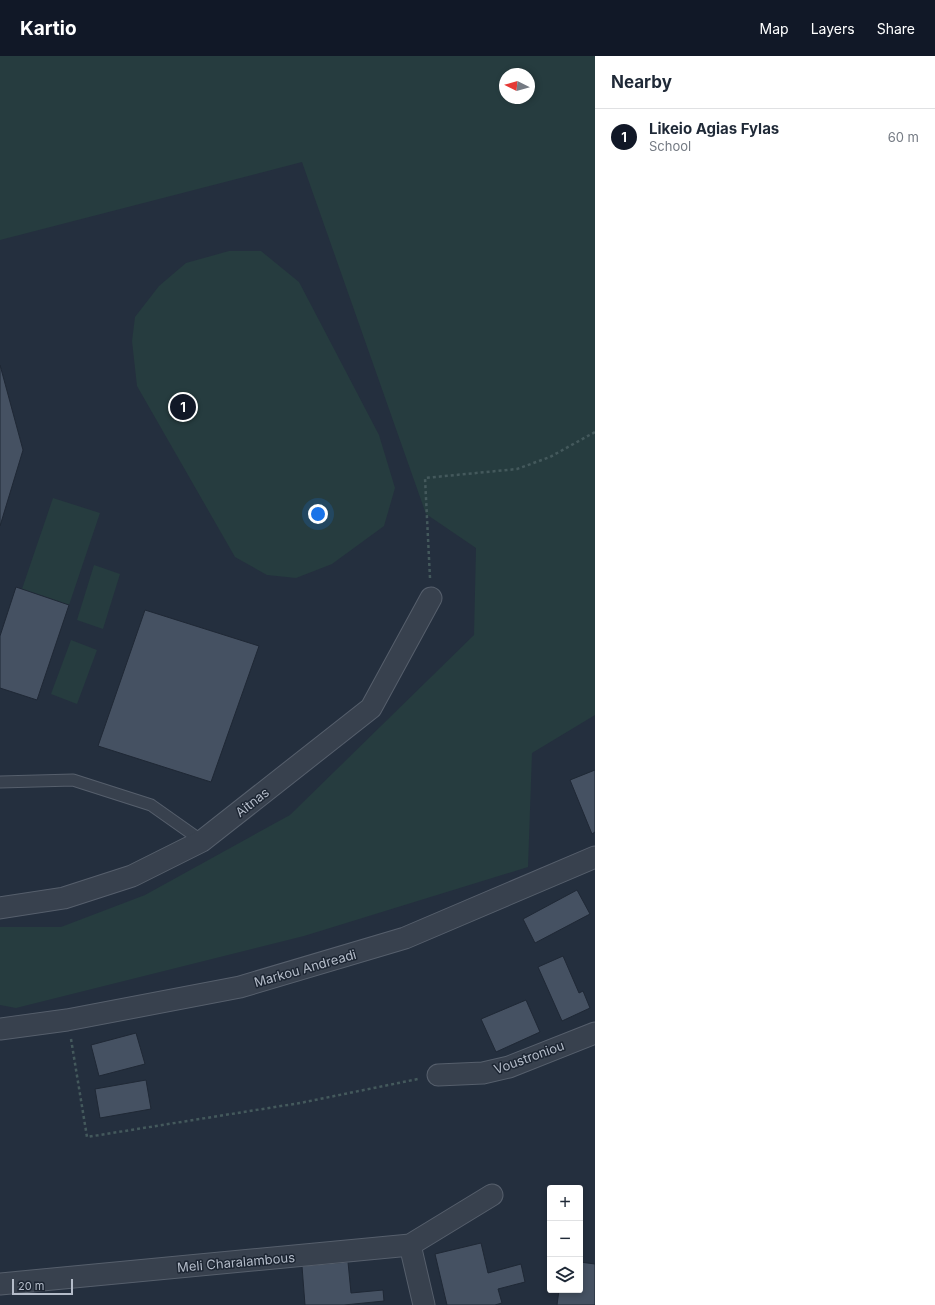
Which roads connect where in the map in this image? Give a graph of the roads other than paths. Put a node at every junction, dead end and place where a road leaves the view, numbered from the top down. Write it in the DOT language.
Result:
graph roads {
  1 [pos="431,598"];
  2 [pos="0,782"];
  3 [pos="202,841"];
  4 [pos="595,857"];
  5 [pos="0,908"];
  6 [pos="0,1029"];
  7 [pos="595,1033"];
  8 [pos="438,1074"];
  9 [pos="492,1195"];
  10 [pos="410,1245"];
  11 [pos="0,1284"];
  12 [pos="424,1305"];
  1 -- 3 [label="street, Aitnas"];
  2 -- 3 [label="lane"];
  3 -- 5 [label="street, Aitnas"];
  4 -- 6 [label="street, Markou Andreadi"];
  7 -- 8 [label="street, Voustroniou"];
  9 -- 10 [label="street"];
  10 -- 11 [label="street, Meli Charalambous"];
  10 -- 12 [label="street"];
}
